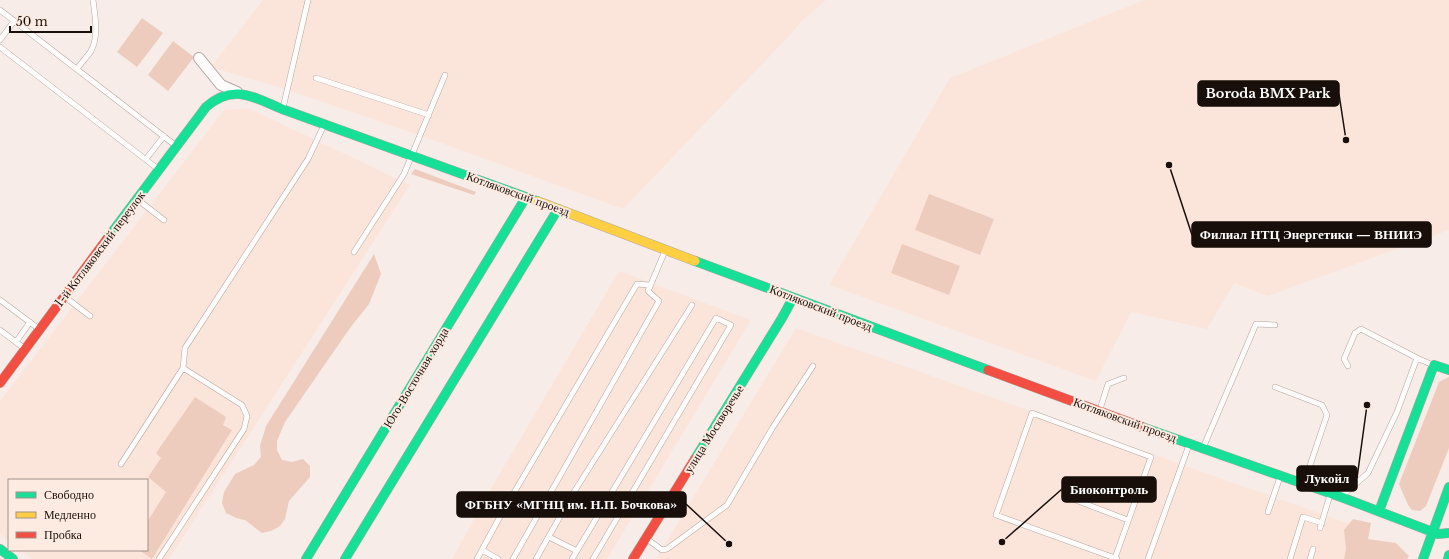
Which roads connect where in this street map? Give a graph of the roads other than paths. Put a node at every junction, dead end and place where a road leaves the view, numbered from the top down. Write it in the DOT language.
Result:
graph roads {
  1 [pos="93,0"];
  2 [pos="308,0"];
  3 [pos="0,10"];
  4 [pos="14,21"];
  5 [pos="0,40"];
  6 [pos="0,47"];
  7 [pos="199,58"];
  8 [pos="76,69"];
  9 [pos="445,74"];
  10 [pos="213,76"];
  11 [pos="316,78"];
  12 [pos="243,95"];
  13 [pos="212,100"];
  14 [pos="282,109"];
  15 [pos="429,115"];
  16 [pos="324,124"];
  17 [pos="164,136"];
  18 [pos="177,146"];
  19 [pos="412,157"];
  20 [pos="146,160"];
  21 [pos="159,170"];
  22 [pos="526,197"];
  23 [pos="137,200"];
  24 [pos="558,208"];
  25 [pos="164,220"];
  26 [pos="666,249"];
  27 [pos="354,252"];
  28 [pos="649,286"];
  29 [pos="65,296"];
  30 [pos="793,298"];
  31 [pos="0,300"];
  32 [pos="692,304"];
  33 [pos="90,316"];
  34 [pos="30,322"];
  35 [pos="1274,325"];
  36 [pos="0,330"];
  37 [pos="40,330"];
  38 [pos="16,342"];
  39 [pos="25,349"];
  40 [pos="1417,358"];
  41 [pos="1434,365"];
  42 [pos="813,366"];
  43 [pos="1348,366"];
  44 [pos="183,368"];
  45 [pos="1449,370"];
  46 [pos="1124,378"];
  47 [pos="0,383"];
  48 [pos="1275,387"];
  49 [pos="1099,410"];
  50 [pos="1189,444"];
  51 [pos="1203,448"];
  52 [pos="121,464"];
  53 [pos="1280,476"];
  54 [pos="1304,484"];
  55 [pos="1449,487"];
  56 [pos="1330,493"];
  57 [pos="1341,497"];
  58 [pos="1070,498"];
  59 [pos="1379,511"];
  60 [pos="1268,512"];
  61 [pos="1128,520"];
  62 [pos="1432,532"];
  63 [pos="1449,533"];
  64 [pos="549,537"];
  65 [pos="646,539"];
  66 [pos="0,549"];
  67 [pos="1313,549"];
  68 [pos="482,550"];
  69 [pos="577,552"];
  70 [pos="1449,555"];
  71 [pos="13,559"];
  72 [pos="159,559"];
  73 [pos="306,559"];
  74 [pos="345,559"];
  75 [pos="478,559"];
  76 [pos="498,559"];
  77 [pos="513,559"];
  78 [pos="536,559"];
  79 [pos="572,559"];
  80 [pos="593,559"];
  81 [pos="633,559"];
  82 [pos="1116,559"];
  83 [pos="1148,559"];
  84 [pos="1290,559"];
  85 [pos="1310,559"];
  86 [pos="1423,559"];
  87 [pos="1448,559"];
  1 -- 8 [label="lane"];
  2 -- 14 [label="lane"];
  3 -- 4 [label="lane"];
  4 -- 5 [label="lane"];
  4 -- 8 [label="lane"];
  6 -- 20 [label="lane"];
  7 -- 10 [label="street"];
  8 -- 17 [label="lane"];
  9 -- 15 [label="lane"];
  10 -- 12 [label="street"];
  10 -- 13 [label="street"];
  11 -- 15 [label="lane"];
  12 -- 13 [label="main road, Котляковский проезд"];
  12 -- 14 [label="main road, Котляковский проезд"];
  13 -- 18 [label="main road, 1-й Котляковский переулок"];
  14 -- 16 [label="main road, Котляковский проезд"];
  15 -- 19 [label="lane"];
  16 -- 19 [label="main road, Котляковский проезд"];
  16 -- 44 [label="lane"];
  17 -- 18 [label="lane"];
  17 -- 20 [label="lane"];
  18 -- 21 [label="main road, 1-й Котляковский переулок"];
  19 -- 22 [label="main road, Котляковский проезд"];
  19 -- 27 [label="lane"];
  20 -- 21 [label="lane"];
  21 -- 23 [label="main road, 1-й Котляковский переулок"];
  22 -- 24 [label="main road, Котляковский проезд"];
  22 -- 73 [label="main road, Юго-Восточная хорда"];
  23 -- 25 [label="lane"];
  23 -- 29 [label="main road, 1-й Котляковский переулок"];
  24 -- 26 [label="main road, Котляковский проезд"];
  24 -- 74 [label="main road"];
  26 -- 28 [label="lane"];
  26 -- 30 [label="main road, Котляковский проезд"];
  28 -- 68 [label="lane"];
  28 -- 77 [label="lane"];
  29 -- 33 [label="lane"];
  29 -- 37 [label="main road, 1-й Котляковский переулок"];
  30 -- 49 [label="main road, Котляковский проезд"];
  30 -- 65 [label="main road, улица Москворечье"];
  31 -- 34 [label="lane"];
  32 -- 64 [label="lane"];
  34 -- 37 [label="lane"];
  34 -- 38 [label="lane"];
  35 -- 51 [label="lane"];
  36 -- 38 [label="lane"];
  37 -- 39 [label="main road, 1-й Котляковский переулок"];
  38 -- 39 [label="lane"];
  39 -- 47 [label="main road, 1-й Котляковский переулок"];
  40 -- 41 [label="lane"];
  40 -- 43 [label="lane"];
  40 -- 57 [label="lane"];
  41 -- 45 [label="main road"];
  41 -- 59 [label="main road"];
  42 -- 65 [label="lane"];
  44 -- 52 [label="lane"];
  44 -- 72 [label="lane"];
  46 -- 49 [label="lane"];
  48 -- 54 [label="lane"];
  49 -- 50 [label="main road, Котляковский проезд"];
  50 -- 51 [label="main road, Котляковский проезд"];
  50 -- 83 [label="lane"];
  51 -- 53 [label="main road, Котляковский проезд"];
  53 -- 54 [label="main road, Котляковский проезд"];
  53 -- 60 [label="lane"];
  54 -- 56 [label="main road, Котляковский проезд"];
  55 -- 62 [label="main road"];
  56 -- 57 [label="main road, Котляковский проезд"];
  56 -- 84 [label="lane"];
  57 -- 59 [label="main road, Котляковский проезд"];
  58 -- 61 [label="lane"];
  59 -- 62 [label="main road, Котляковский проезд"];
  61 -- 82 [label="lane"];
  61 -- 82 [label="lane"];
  62 -- 63 [label="main road, Котляковский проезд"];
  62 -- 86 [label="main road"];
  64 -- 69 [label="lane"];
  64 -- 78 [label="lane"];
  65 -- 81 [label="main road, улица Москворечье"];
  66 -- 71 [label="main road"];
  67 -- 85 [label="lane"];
  68 -- 75 [label="lane"];
  68 -- 76 [label="lane"];
  69 -- 79 [label="lane"];
  69 -- 80 [label="lane"];
  70 -- 87 [label="main road"];
}
